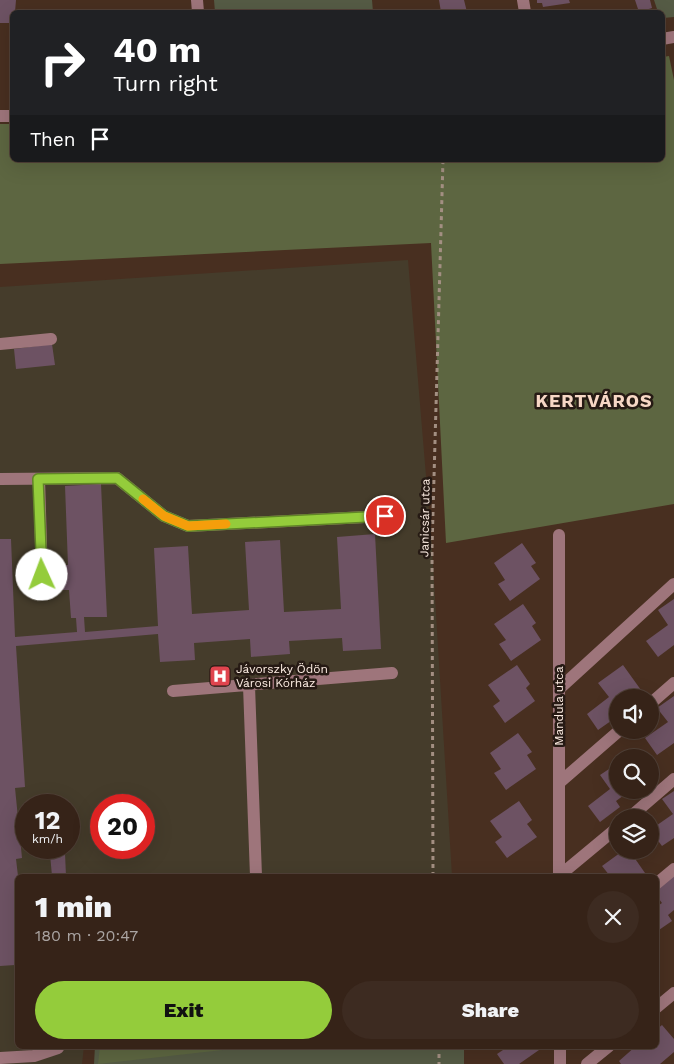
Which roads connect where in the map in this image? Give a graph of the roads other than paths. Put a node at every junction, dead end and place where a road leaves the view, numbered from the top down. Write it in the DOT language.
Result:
graph roads {
  1 [pos="51,339"];
  2 [pos="0,344"];
  3 [pos="0,479"];
  4 [pos="38,479"];
  5 [pos="385,516"];
  6 [pos="559,535"];
  7 [pos="42,575"];
  8 [pos="674,584"];
  9 [pos="392,673"];
  10 [pos="674,682"];
  11 [pos="249,686"];
  12 [pos="559,689"];
  13 [pos="174,691"];
  14 [pos="659,696"];
  15 [pos="610,739"];
  16 [pos="674,779"];
  17 [pos="559,783"];
  18 [pos="639,809"];
  19 [pos="609,834"];
  20 [pos="674,869"];
  21 [pos="256,874"];
  22 [pos="559,874"];
  23 [pos="561,874"];
  24 [pos="659,882"];
  25 [pos="674,993"];
  26 [pos="659,1006"];
  27 [pos="55,1049"];
  28 [pos="560,1049"];
  29 [pos="604,1049"];
  30 [pos="0,1058"];
  31 [pos="560,1064"];
  32 [pos="587,1064"];
  1 -- 2 [label="street"];
  3 -- 4 [label="street"];
  4 -- 5 [label="street"];
  4 -- 7 [label="street"];
  6 -- 12 [label="street, Mandula utca"];
  8 -- 12 [label="street"];
  9 -- 11 [label="street"];
  10 -- 14 [label="street"];
  11 -- 13 [label="street"];
  11 -- 21 [label="street"];
  12 -- 17 [label="street, Mandula utca"];
  15 -- 17 [label="street"];
  16 -- 18 [label="street"];
  17 -- 22 [label="street, Mandula utca"];
  19 -- 23 [label="street"];
  20 -- 24 [label="street"];
  25 -- 26 [label="street"];
  27 -- 30 [label="street"];
  28 -- 31 [label="street"];
  29 -- 32 [label="street"];
}
